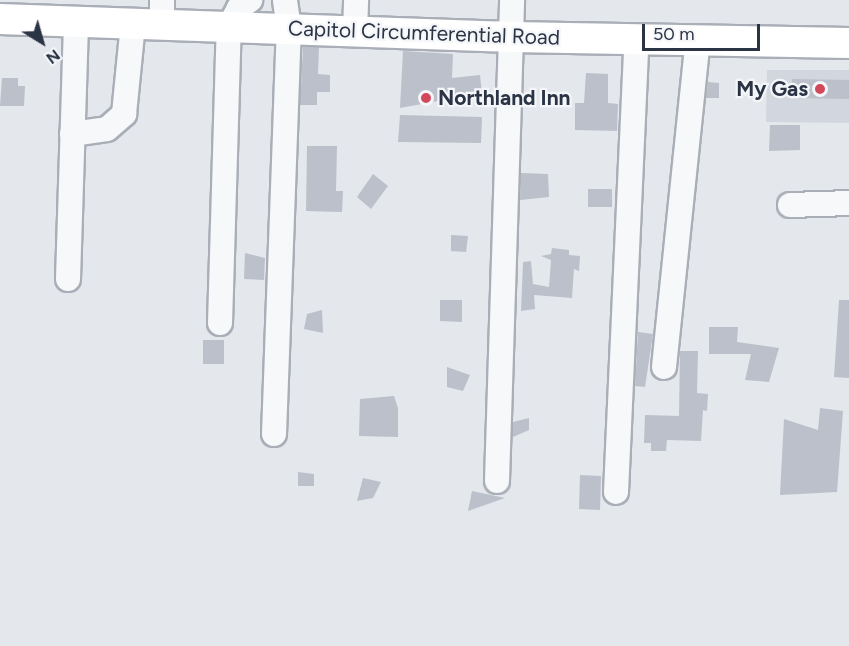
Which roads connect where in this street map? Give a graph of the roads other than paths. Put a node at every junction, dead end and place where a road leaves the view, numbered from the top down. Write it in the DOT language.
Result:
graph roads {
  1 [pos="250,0"];
  2 [pos="285,0"];
  3 [pos="356,0"];
  4 [pos="512,0"];
  5 [pos="152,16"];
  6 [pos="0,19"];
  7 [pos="76,22"];
  8 [pos="229,27"];
  9 [pos="289,29"];
  10 [pos="355,32"];
  11 [pos="512,37"];
  12 [pos="637,38"];
  13 [pos="698,39"];
  14 [pos="849,43"];
  15 [pos="72,134"];
  16 [pos="849,203"];
  17 [pos="790,205"];
  18 [pos="68,279"];
  19 [pos="220,323"];
  20 [pos="664,367"];
  21 [pos="274,434"];
  22 [pos="497,481"];
  23 [pos="616,492"];
  1 -- 8 [label="street"];
  2 -- 9 [label="street"];
  3 -- 10 [label="street"];
  4 -- 11 [label="street"];
  5 -- 7 [label="main road, Capitol Circumferential Road"];
  5 -- 8 [label="main road, Capitol Circumferential Road"];
  5 -- 15 [label="street"];
  6 -- 7 [label="main road, Capitol Circumferential Road"];
  7 -- 15 [label="street"];
  8 -- 9 [label="main road, Capitol Circumferential Road"];
  8 -- 19 [label="street"];
  9 -- 10 [label="main road, Capitol Circumferential Road"];
  9 -- 21 [label="street"];
  10 -- 11 [label="main road, Capitol Circumferential Road"];
  11 -- 12 [label="main road, Capitol Circumferential Road"];
  11 -- 22 [label="street"];
  12 -- 13 [label="main road, Capitol Circumferential Road"];
  12 -- 23 [label="street"];
  13 -- 14 [label="main road, Capitol Circumferential Road"];
  13 -- 20 [label="street"];
  15 -- 18 [label="street"];
  16 -- 17 [label="street"];
}
